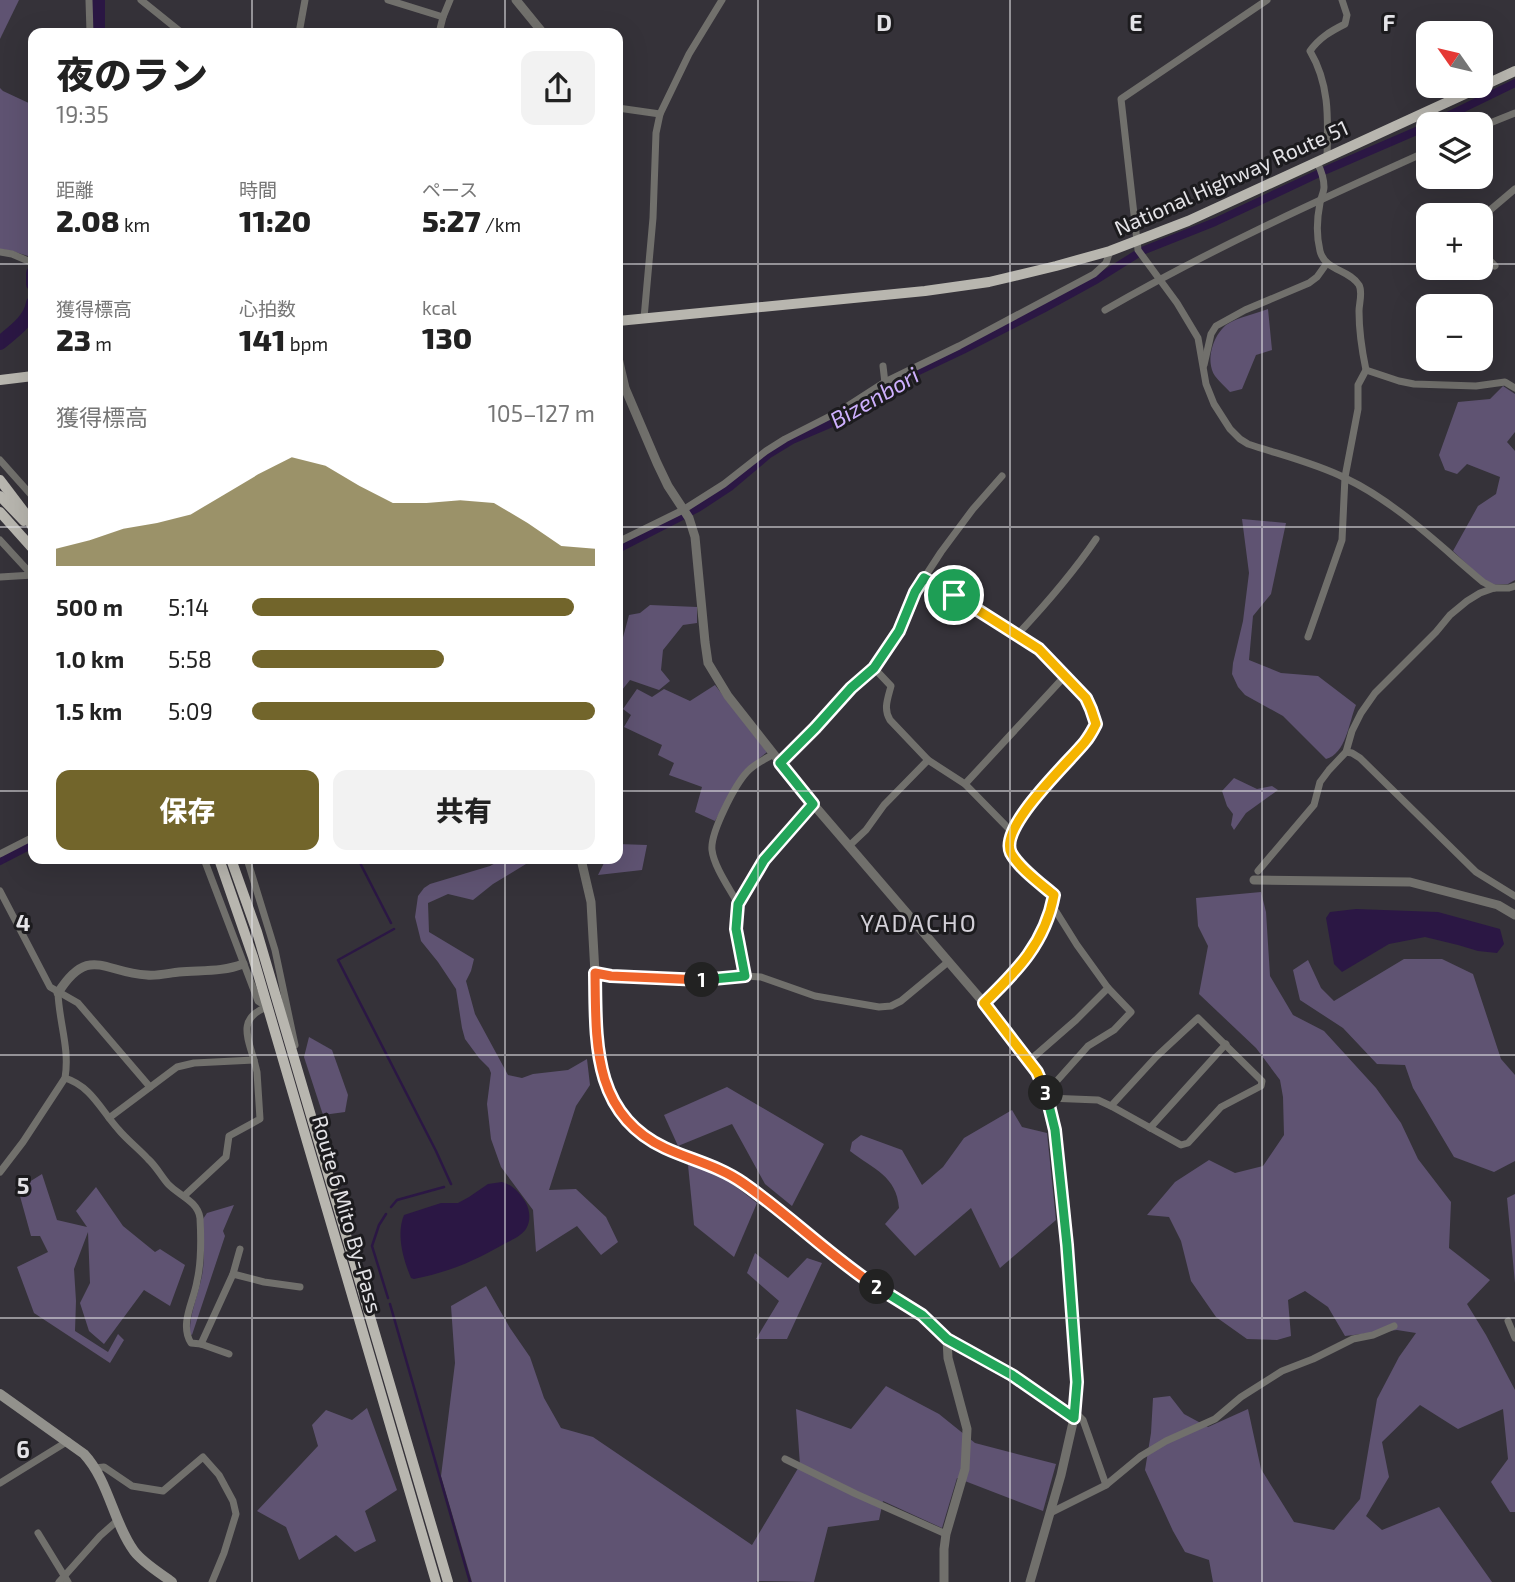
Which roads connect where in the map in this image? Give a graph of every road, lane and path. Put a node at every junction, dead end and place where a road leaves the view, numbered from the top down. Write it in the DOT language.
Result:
graph roads {
  1 [pos="89,0"];
  2 [pos="141,0"];
  3 [pos="305,0"];
  4 [pos="388,0"];
  5 [pos="450,0"];
  6 [pos="516,0"];
  7 [pos="722,0"];
  8 [pos="1267,0"];
  9 [pos="1342,0"];
  10 [pos="443,18"];
  11 [pos="90,28"];
  12 [pos="176,28"];
  13 [pos="300,28"];
  14 [pos="440,28"];
  15 [pos="539,28"];
  16 [pos="1515,71"];
  17 [pos="623,109"];
  18 [pos="1515,113"];
  19 [pos="660,114"];
  20 [pos="1493,122"];
  21 [pos="1416,156"];
  22 [pos="1322,166"];
  23 [pos="1515,189"];
  24 [pos="1320,200"];
  25 [pos="1493,208"];
  26 [pos="1137,241"];
  27 [pos="1110,251"];
  28 [pos="0,252"];
  29 [pos="28,260"];
  30 [pos="1327,263"];
  31 [pos="1160,278"];
  32 [pos="1105,310"];
  33 [pos="644,318"];
  34 [pos="623,320"];
  35 [pos="883,366"];
  36 [pos="1202,366"];
  37 [pos="1366,370"];
  38 [pos="28,377"];
  39 [pos="623,379"];
  40 [pos="0,380"];
  41 [pos="885,383"];
  42 [pos="1515,388"];
  43 [pos="0,460"];
  44 [pos="1002,476"];
  45 [pos="1345,478"];
  46 [pos="0,480"];
  47 [pos="28,491"];
  48 [pos="0,495"];
  49 [pos="0,512"];
  50 [pos="686,513"];
  51 [pos="0,518"];
  52 [pos="28,518"];
  53 [pos="28,525"];
  54 [pos="1096,539"];
  55 [pos="0,540"];
  56 [pos="623,540"];
  57 [pos="28,544"];
  58 [pos="28,545"];
  59 [pos="28,570"];
  60 [pos="28,575"];
  61 [pos="0,577"];
  62 [pos="924,578"];
  63 [pos="1515,586"];
  64 [pos="1494,588"];
  65 [pos="1018,634"];
  66 [pos="1308,637"];
  67 [pos="874,668"];
  68 [pos="1065,676"];
  69 [pos="1346,752"];
  70 [pos="774,754"];
  71 [pos="928,760"];
  72 [pos="780,763"];
  73 [pos="965,784"];
  74 [pos="813,804"];
  75 [pos="1012,832"];
  76 [pos="28,840"];
  77 [pos="849,846"];
  78 [pos="0,854"];
  79 [pos="206,864"];
  80 [pos="221,864"];
  81 [pos="233,864"];
  82 [pos="249,864"];
  83 [pos="582,864"];
  84 [pos="1256,875"];
  85 [pos="0,891"];
  86 [pos="1515,896"];
  87 [pos="738,904"];
  88 [pos="1052,905"];
  89 [pos="1515,915"];
  90 [pos="948,962"];
  91 [pos="243,964"];
  92 [pos="595,973"];
  93 [pos="745,976"];
  94 [pos="1108,988"];
  95 [pos="58,993"];
  96 [pos="984,1003"];
  97 [pos="267,1007"];
  98 [pos="1226,1044"];
  99 [pos="254,1060"];
  100 [pos="1029,1061"];
  101 [pos="300,1075"];
  102 [pos="65,1078"];
  103 [pos="150,1087"];
  104 [pos="1047,1095"];
  105 [pos="1111,1106"];
  106 [pos="109,1118"];
  107 [pos="1150,1128"];
  108 [pos="0,1172"];
  109 [pos="184,1196"];
  110 [pos="240,1249"];
  111 [pos="233,1274"];
  112 [pos="300,1287"];
  113 [pos="1508,1321"];
  114 [pos="1394,1326"];
  115 [pos="1515,1338"];
  116 [pos="947,1339"];
  117 [pos="201,1344"];
  118 [pos="229,1354"];
  119 [pos="1033,1390"];
  120 [pos="0,1394"];
  121 [pos="1074,1415"];
  122 [pos="68,1441"];
  123 [pos="785,1459"];
  124 [pos="95,1468"];
  125 [pos="0,1483"];
  126 [pos="1106,1485"];
  127 [pos="1050,1513"];
  128 [pos="118,1520"];
  129 [pos="38,1533"];
  130 [pos="946,1534"];
  131 [pos="64,1580"];
  132 [pos="172,1582"];
  133 [pos="212,1582"];
  134 [pos="436,1582"];
  135 [pos="447,1582"];
  136 [pos="944,1582"];
  137 [pos="1030,1582"];
  1 -- 11 [label="street"];
  2 -- 12 [label="street"];
  3 -- 13 [label="street"];
  4 -- 10 [label="street"];
  5 -- 10 [label="street"];
  6 -- 15 [label="street"];
  7 -- 19 [label="street"];
  8 -- 26 [label="street"];
  9 -- 22 [label="street"];
  10 -- 14 [label="street"];
  16 -- 22 [label="highway, National Highway Route 51"];
  17 -- 19 [label="street"];
  18 -- 20 [label="street"];
  19 -- 33 [label="street"];
  21 -- 24 [label="street"];
  22 -- 24 [label="street"];
  22 -- 26 [label="highway, National Highway Route 51"];
  23 -- 25 [label="street"];
  24 -- 30 [label="street"];
  24 -- 31 [label="street"];
  26 -- 27 [label="highway, National Highway Route 51"];
  26 -- 31 [label="street"];
  27 -- 33 [label="highway, National Highway Route 51"];
  27 -- 41 [label="street"];
  28 -- 29 [label="street"];
  30 -- 36 [label="street"];
  30 -- 37 [label="street"];
  31 -- 32 [label="street"];
  31 -- 36 [label="street"];
  33 -- 34 [label="highway, National Highway Route 51"];
  35 -- 41 [label="street"];
  36 -- 45 [label="street"];
  37 -- 42 [label="street"];
  37 -- 45 [label="street"];
  38 -- 40 [label="highway"];
  39 -- 50 [label="street"];
  41 -- 50 [label="street"];
  43 -- 47 [label="street"];
  44 -- 62 [label="street"];
  45 -- 64 [label="street"];
  45 -- 66 [label="street"];
  46 -- 52 [label="highway"];
  48 -- 53 [label="highway"];
  49 -- 57 [label="highway"];
  50 -- 56 [label="street"];
  50 -- 70 [label="street"];
  51 -- 58 [label="highway"];
  54 -- 65 [label="street"];
  55 -- 59 [label="street"];
  60 -- 61 [label="street"];
  62 -- 65 [label="street"];
  62 -- 67 [label="street"];
  63 -- 64 [label="street"];
  64 -- 69 [label="street"];
  65 -- 68 [label="street"];
  67 -- 71 [label="street"];
  67 -- 72 [label="street"];
  68 -- 73 [label="street"];
  68 -- 75 [label="street"];
  69 -- 84 [label="street"];
  69 -- 86 [label="street"];
  70 -- 72 [label="street"];
  70 -- 87 [label="street"];
  71 -- 73 [label="street"];
  71 -- 77 [label="street"];
  72 -- 74 [label="street"];
  73 -- 75 [label="street"];
  74 -- 77 [label="street"];
  74 -- 87 [label="street"];
  75 -- 88 [label="street"];
  76 -- 78 [label="street"];
  77 -- 90 [label="street"];
  79 -- 91 [label="street"];
  80 -- 97 [label="highway, Route 6 Mito By-Pass"];
  81 -- 101 [label="highway, Route 6 Mito By-Pass"];
  82 -- 101 [label="street"];
  83 -- 92 [label="street"];
  84 -- 89 [label="street"];
  85 -- 95 [label="street"];
  87 -- 93 [label="street"];
  88 -- 94 [label="street"];
  88 -- 96 [label="street"];
  90 -- 93 [label="street"];
  90 -- 96 [label="street"];
  91 -- 95 [label="street"];
  91 -- 97 [label="street"];
  92 -- 93 [label="street"];
  92 -- 116 [label="street"];
  94 -- 100 [label="street"];
  94 -- 104 [label="street"];
  95 -- 102 [label="street"];
  95 -- 103 [label="street"];
  96 -- 100 [label="street"];
  97 -- 99 [label="street"];
  97 -- 134 [label="highway, Route 6 Mito By-Pass"];
  98 -- 105 [label="street"];
  98 -- 107 [label="street"];
  98 -- 107 [label="street"];
  99 -- 103 [label="street"];
  99 -- 109 [label="street"];
  100 -- 104 [label="street"];
  101 -- 135 [label="highway, Route 6 Mito By-Pass"];
  102 -- 106 [label="street"];
  102 -- 108 [label="street"];
  103 -- 106 [label="street"];
  104 -- 105 [label="street"];
  104 -- 121 [label="street"];
  105 -- 107 [label="street"];
  106 -- 109 [label="street"];
  109 -- 117 [label="street"];
  110 -- 111 [label="street"];
  111 -- 112 [label="street"];
  111 -- 117 [label="street"];
  113 -- 115 [label="street"];
  114 -- 126 [label="street"];
  116 -- 119 [label="street"];
  116 -- 130 [label="street"];
  117 -- 118 [label="street"];
  119 -- 121 [label="street"];
  120 -- 122 [label="main road"];
  121 -- 126 [label="street"];
  121 -- 127 [label="street"];
  122 -- 124 [label="main road"];
  122 -- 125 [label="street"];
  123 -- 130 [label="street"];
  124 -- 128 [label="main road"];
  124 -- 133 [label="street"];
  126 -- 127 [label="street"];
  127 -- 137 [label="street"];
  128 -- 131 [label="street"];
  128 -- 132 [label="main road"];
  129 -- 131 [label="street"];
  130 -- 136 [label="street"];
}
